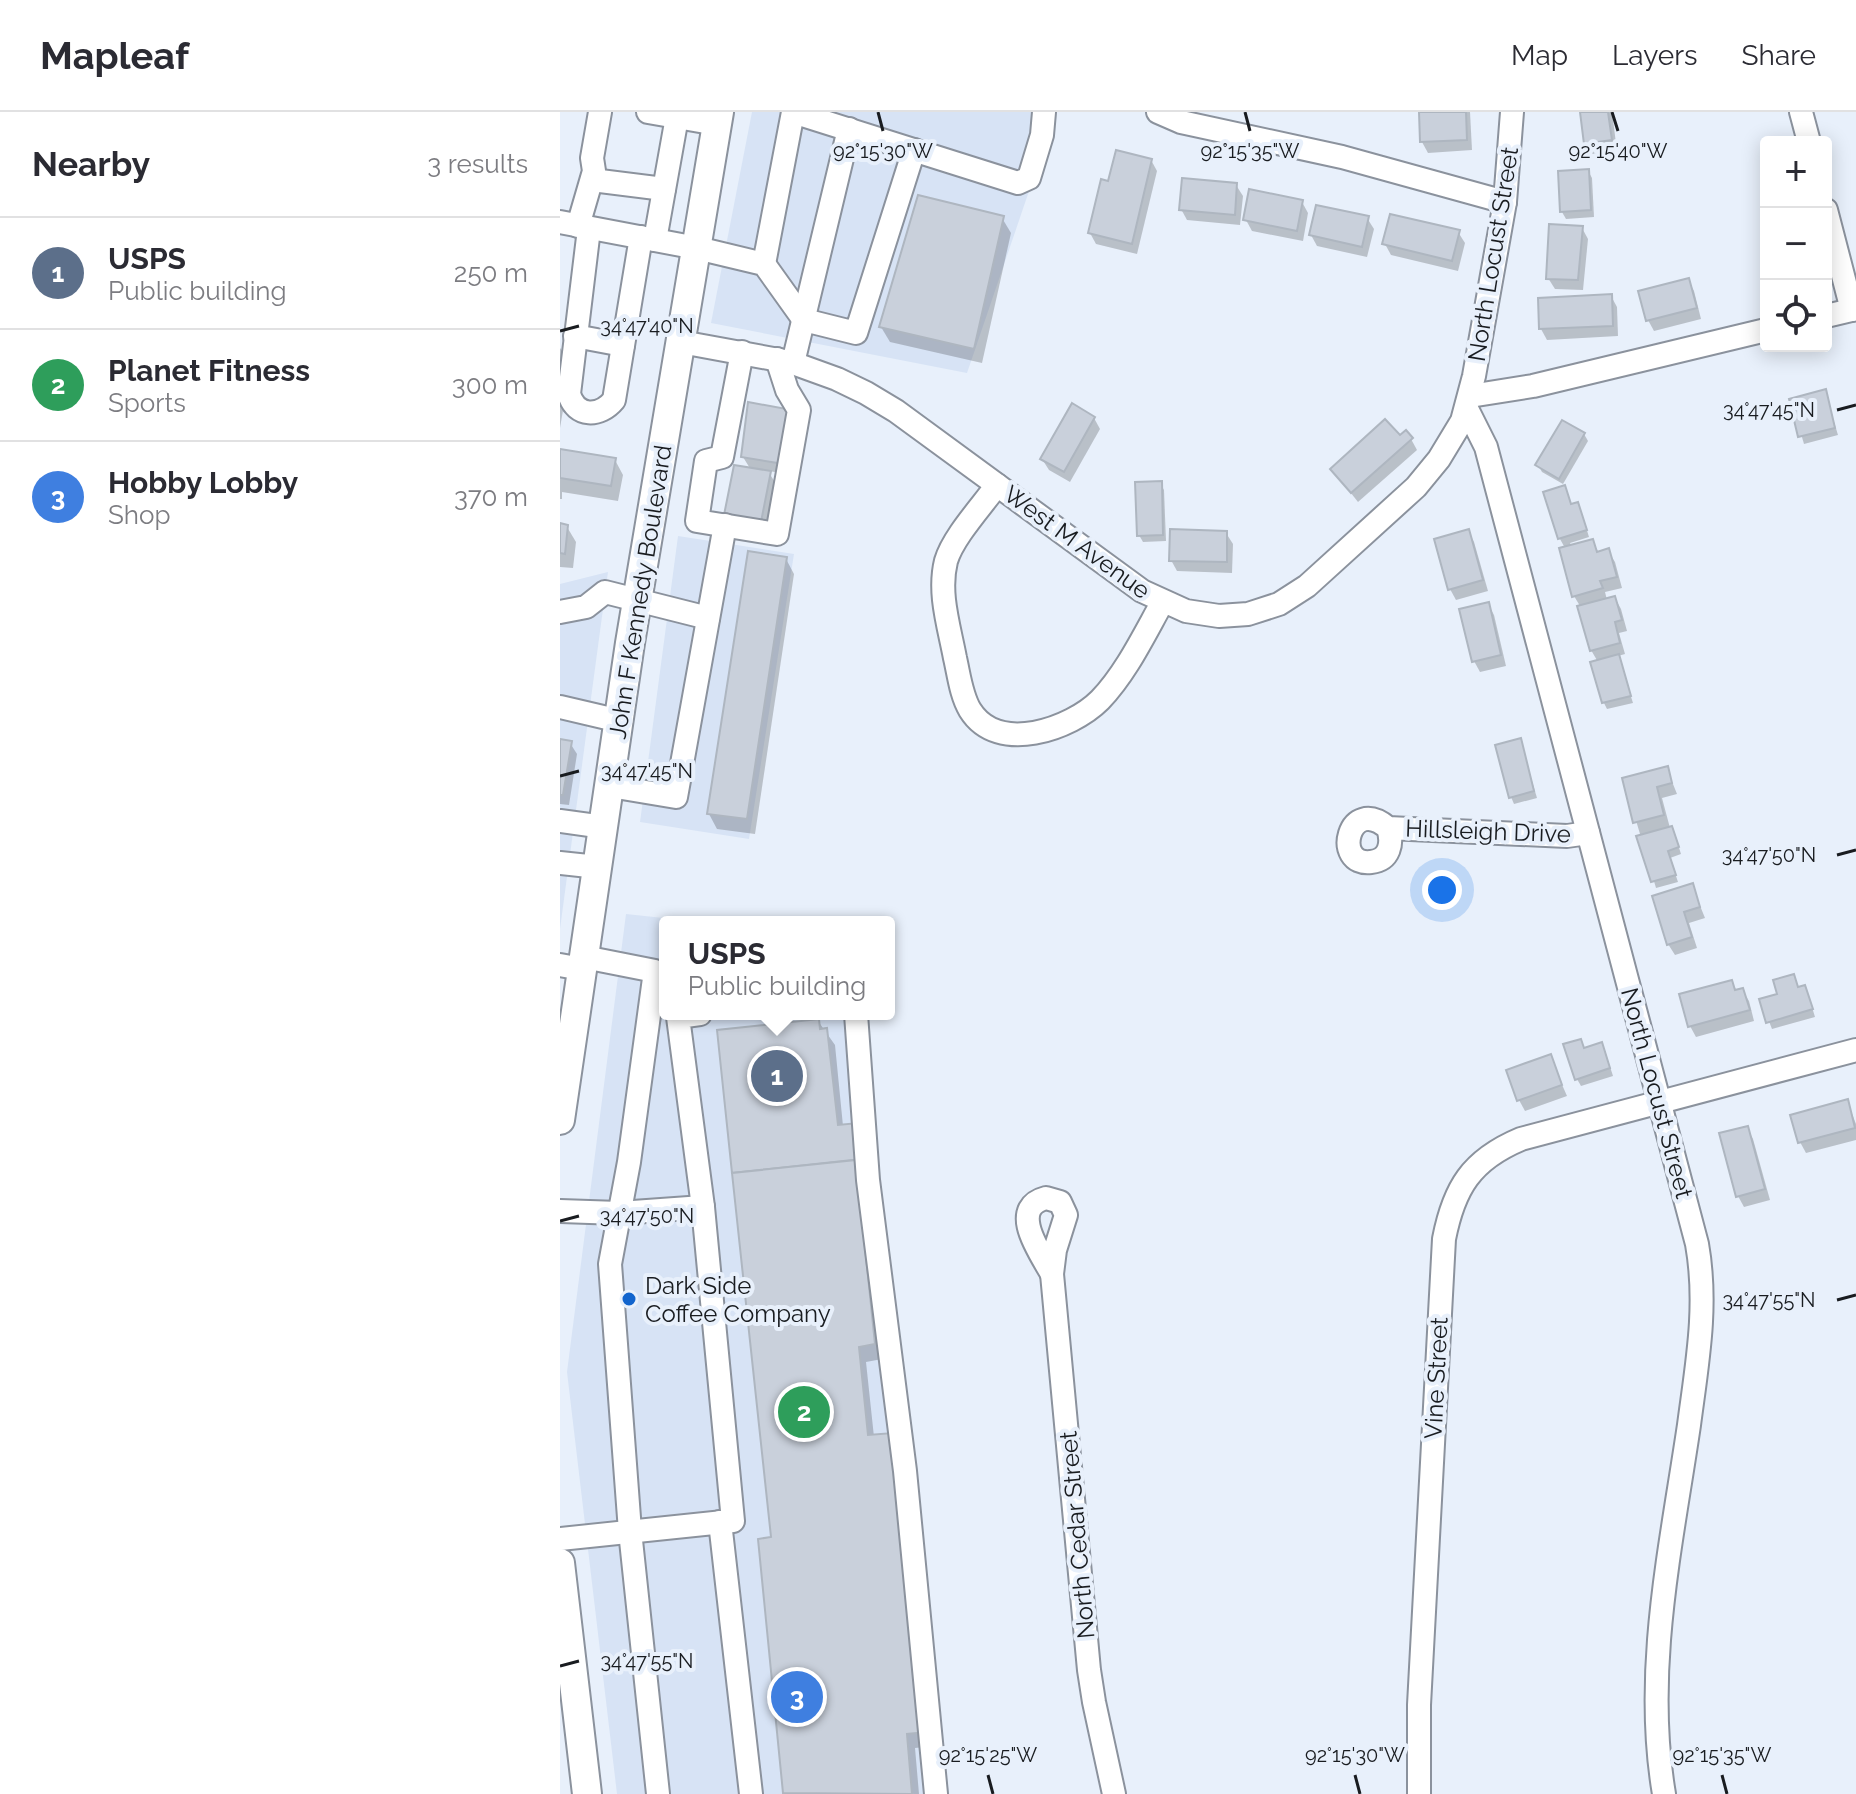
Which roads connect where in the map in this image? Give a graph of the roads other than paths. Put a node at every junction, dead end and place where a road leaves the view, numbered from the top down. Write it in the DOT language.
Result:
graph roads {
  1 [pos="600,112"];
  2 [pos="648,112"];
  3 [pos="793,112"];
  4 [pos="1044,112"];
  5 [pos="1158,112"];
  6 [pos="1512,112"];
  7 [pos="1801,112"];
  8 [pos="677,117"];
  9 [pos="718,118"];
  10 [pos="849,129"];
  11 [pos="1807,136"];
  12 [pos="914,150"];
  13 [pos="592,180"];
  14 [pos="664,189"];
  15 [pos="1505,202"];
  16 [pos="576,226"];
  17 [pos="1832,231"];
  18 [pos="648,239"];
  19 [pos="697,248"];
  20 [pos="764,264"];
  21 [pos="1854,310"];
  22 [pos="1832,315"];
  23 [pos="804,320"];
  24 [pos="1760,331"];
  25 [pos="575,336"];
  26 [pos="681,342"];
  27 [pos="623,345"];
  28 [pos="742,352"];
  29 [pos="785,361"];
  30 [pos="1468,402"];
  31 [pos="997,485"];
  32 [pos="725,525"];
  33 [pos="637,602"];
  34 [pos="1162,603"];
  35 [pos="560,612"];
  36 [pos="708,618"];
  37 [pos="560,707"];
  38 [pos="620,721"];
  39 [pos="610,786"];
  40 [pos="560,821"];
  41 [pos="604,827"];
  42 [pos="1388,828"];
  43 [pos="1588,833"];
  44 [pos="560,863"];
  45 [pos="598,867"];
  46 [pos="575,964"];
  47 [pos="659,971"];
  48 [pos="676,1020"];
  49 [pos="680,1020"];
  50 [pos="856,1020"];
  51 [pos="1856,1050"];
  52 [pos="1659,1101"];
  53 [pos="560,1120"];
  54 [pos="703,1207"];
  55 [pos="560,1211"];
  56 [pos="619,1213"];
  57 [pos="1052,1274"];
  58 [pos="720,1522"];
  59 [pos="630,1531"];
  60 [pos="560,1539"];
  61 [pos="560,1563"];
  62 [pos="563,1607"];
  63 [pos="566,1654"];
  64 [pos="568,1690"];
  65 [pos="587,1794"];
  66 [pos="658,1794"];
  67 [pos="751,1794"];
  68 [pos="936,1794"];
  69 [pos="1114,1794"];
  70 [pos="1419,1794"];
  71 [pos="1664,1794"];
  1 -- 13 [label="street"];
  2 -- 8 [label="street"];
  3 -- 10 [label="street"];
  3 -- 20 [label="street"];
  4 -- 12 [label="street"];
  5 -- 15 [label="street"];
  6 -- 15 [label="street, North Locust Street"];
  7 -- 11 [label="street"];
  8 -- 9 [label="street"];
  8 -- 14 [label="street"];
  9 -- 19 [label="main road, John F Kennedy Boulevard"];
  10 -- 12 [label="street"];
  10 -- 23 [label="street"];
  12 -- 23 [label="street"];
  13 -- 14 [label="street"];
  13 -- 16 [label="street"];
  14 -- 18 [label="street"];
  15 -- 30 [label="street, North Locust Street"];
  16 -- 18 [label="street"];
  16 -- 25 [label="street"];
  17 -- 21 [label="street"];
  18 -- 19 [label="street"];
  18 -- 27 [label="street"];
  19 -- 20 [label="street"];
  19 -- 26 [label="main road, John F Kennedy Boulevard"];
  20 -- 23 [label="street"];
  21 -- 22 [label="street"];
  23 -- 29 [label="street"];
  24 -- 30 [label="street"];
  25 -- 27 [label="street"];
  25 -- 27 [label="street"];
  26 -- 28 [label="street, West M Avenue"];
  26 -- 33 [label="main road, John F Kennedy Boulevard"];
  28 -- 29 [label="street, West M Avenue"];
  28 -- 32 [label="street"];
  29 -- 31 [label="street, West M Avenue"];
  29 -- 32 [label="street"];
  30 -- 34 [label="street, West M Avenue"];
  30 -- 43 [label="street, North Locust Street"];
  31 -- 34 [label="street, West M Avenue"];
  31 -- 34 [label="street"];
  32 -- 36 [label="street"];
  33 -- 35 [label="street"];
  33 -- 36 [label="street"];
  33 -- 38 [label="main road, John F Kennedy Boulevard"];
  36 -- 39 [label="street"];
  37 -- 38 [label="street"];
  38 -- 39 [label="main road, John F Kennedy Boulevard"];
  39 -- 41 [label="main road, John F Kennedy Boulevard"];
  40 -- 41 [label="street"];
  41 -- 45 [label="main road, John F Kennedy Boulevard"];
  42 -- 43 [label="street, Hillsleigh Drive"];
  43 -- 52 [label="street, North Locust Street"];
  44 -- 45 [label="street"];
  45 -- 46 [label="main road, John F Kennedy Boulevard"];
  46 -- 47 [label="street"];
  46 -- 53 [label="main road, John F Kennedy Boulevard"];
  48 -- 56 [label="street"];
  49 -- 54 [label="street"];
  50 -- 68 [label="street"];
  51 -- 52 [label="street, Vine Street"];
  52 -- 70 [label="street, Vine Street"];
  52 -- 71 [label="street, North Locust Street"];
  54 -- 56 [label="street"];
  54 -- 58 [label="street"];
  55 -- 56 [label="street"];
  56 -- 59 [label="street"];
  57 -- 69 [label="street, North Cedar Street"];
  58 -- 59 [label="street"];
  58 -- 67 [label="street"];
  59 -- 60 [label="street"];
  59 -- 66 [label="street"];
  61 -- 62 [label="main road"];
  62 -- 63 [label="main road"];
  63 -- 64 [label="main road"];
  64 -- 65 [label="main road"];
}
